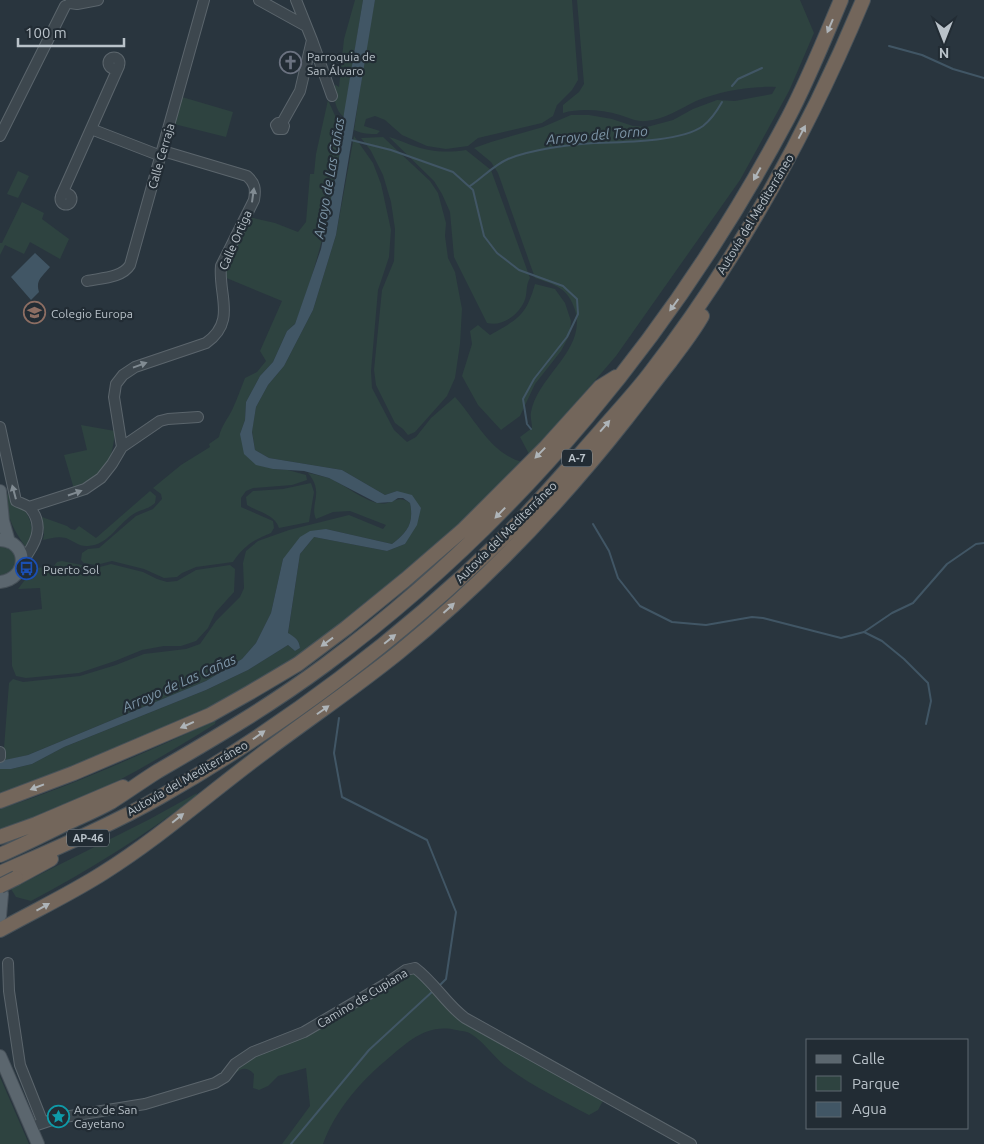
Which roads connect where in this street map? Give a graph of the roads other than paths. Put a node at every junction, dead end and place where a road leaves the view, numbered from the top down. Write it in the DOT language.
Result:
graph roads {
  1 [pos="98,0"];
  2 [pos="204,0"];
  3 [pos="260,0"];
  4 [pos="296,0"];
  5 [pos="841,0"];
  6 [pos="863,0"];
  7 [pos="65,2"];
  8 [pos="306,26"];
  9 [pos="312,40"];
  10 [pos="119,66"];
  11 [pos="332,96"];
  12 [pos="282,123"];
  13 [pos="91,129"];
  14 [pos="0,136"];
  15 [pos="162,154"];
  16 [pos="61,196"];
  17 [pos="87,281"];
  18 [pos="706,294"];
  19 [pos="625,372"];
  20 [pos="198,417"];
  21 [pos="0,427"];
  22 [pos="122,447"];
  23 [pos="0,491"];
  24 [pos="29,507"];
  25 [pos="5,541"];
  26 [pos="22,562"];
  27 [pos="0,582"];
  28 [pos="0,752"];
  29 [pos="0,757"];
  30 [pos="140,782"];
  31 [pos="158,798"];
  32 [pos="0,801"];
  33 [pos="0,836"];
  34 [pos="3,854"];
  35 [pos="10,873"];
  36 [pos="1,890"];
  37 [pos="0,916"];
  38 [pos="0,930"];
  39 [pos="8,963"];
  40 [pos="0,1056"];
  41 [pos="43,1123"];
  42 [pos="31,1128"];
  43 [pos="38,1144"];
  44 [pos="692,1144"];
  1 -- 7 [label="street"];
  2 -- 15 [label="street, Calle Cerraja"];
  3 -- 8 [label="street"];
  4 -- 8 [label="street"];
  5 -- 19 [label="highway, Autovía del Mediterráneo / A-7, one-way"];
  18 -- 6 [label="highway, Autovía del Mediterráneo / A-7, one-way"];
  7 -- 14 [label="street"];
  8 -- 9 [label="street"];
  9 -- 11 [label="street"];
  9 -- 12 [label="street"];
  10 -- 13 [label="street"];
  13 -- 15 [label="street, Calle Ortiga"];
  13 -- 16 [label="street"];
  15 -- 17 [label="street, Calle Cerraja"];
  22 -- 15 [label="street, Calle Ortiga, one-way"];
  31 -- 18 [label="highway, Autovía del Mediterráneo / A-7, one-way"];
  38 -- 18 [label="highway, one-way"];
  19 -- 30 [label="highway, Autovía del Mediterráneo / A-7, one-way"];
  19 -- 32 [label="highway, one-way"];
  20 -- 22 [label="street"];
  24 -- 21 [label="street, one-way"];
  24 -- 22 [label="street, one-way"];
  23 -- 25 [label="main road"];
  24 -- 26 [label="street"];
  25 -- 26 [label="main road"];
  26 -- 27 [label="main road"];
  28 -- 29 [label="street"];
  30 -- 33 [label="highway, AP-46"];
  30 -- 34 [label="highway, Autovía del Mediterráneo / A-7"];
  31 -- 35 [label="highway, AP-46"];
  35 -- 36 [label="highway, AP-46, bridge"];
  36 -- 37 [label="main road"];
  39 -- 41 [label="street"];
  40 -- 42 [label="main road"];
  41 -- 42 [label="street, Camino de Cupiana"];
  41 -- 44 [label="street, Camino de Cupiana"];
  42 -- 43 [label="main road"];
}
